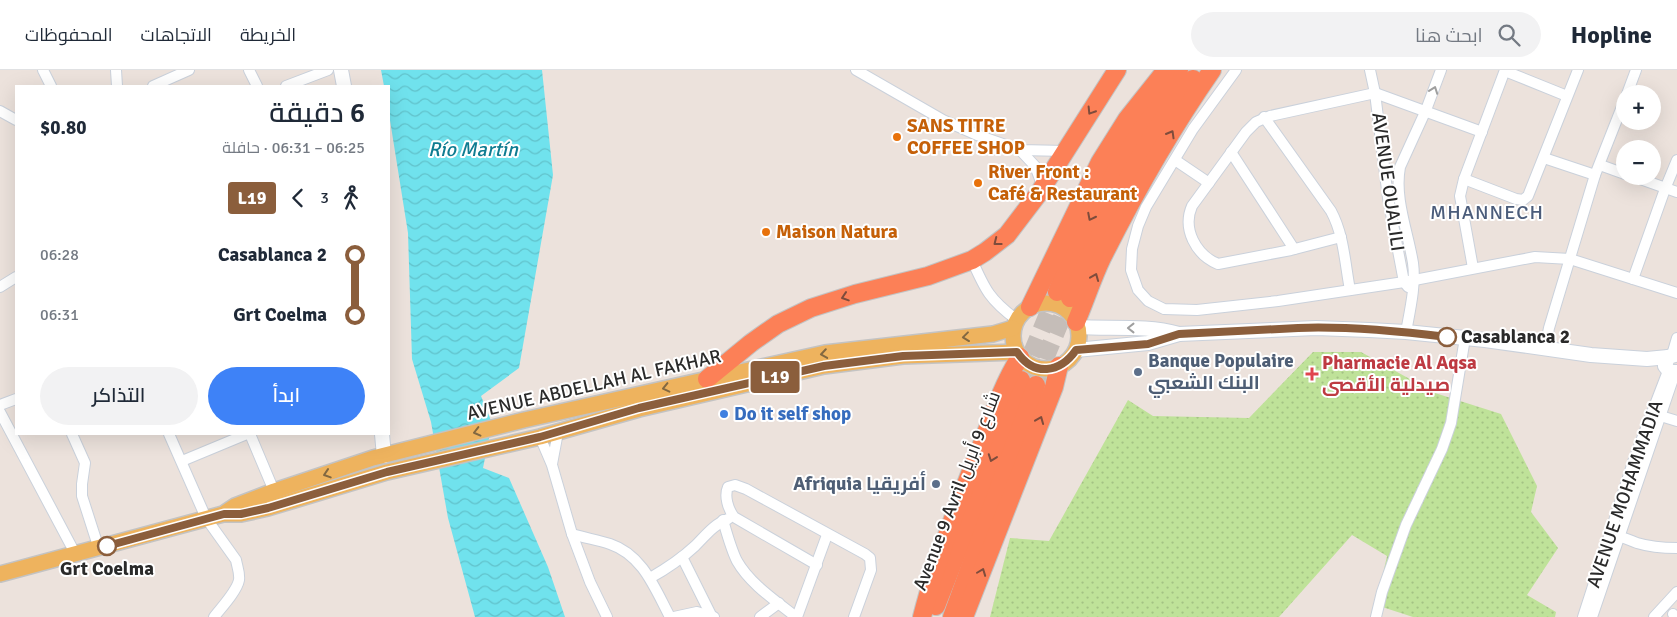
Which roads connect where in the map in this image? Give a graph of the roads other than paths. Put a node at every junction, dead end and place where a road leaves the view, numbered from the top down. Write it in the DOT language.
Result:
graph roads {
  1 [pos="43,70"];
  2 [pos="116,70"];
  3 [pos="189,70"];
  4 [pos="249,70"];
  5 [pos="328,70"];
  6 [pos="341,70"];
  7 [pos="856,70"];
  8 [pos="1117,70"];
  9 [pos="1166,70"];
  10 [pos="1179,70"];
  11 [pos="1201,70"];
  12 [pos="1212,70"];
  13 [pos="1236,70"];
  14 [pos="1370,70"];
  15 [pos="1441,70"];
  16 [pos="1505,70"];
  17 [pos="1578,70"];
  18 [pos="1636,70"];
  19 [pos="50,85"];
  20 [pos="117,85"];
  21 [pos="155,85"];
  22 [pos="256,85"];
  23 [pos="289,85"];
  24 [pos="344,85"];
  25 [pos="1630,85"];
  26 [pos="1375,92"];
  27 [pos="1567,96"];
  28 [pos="1426,110"];
  29 [pos="0,111"];
  30 [pos="1264,117"];
  31 [pos="15,119"];
  32 [pos="1616,123"];
  33 [pos="1482,132"];
  34 [pos="1020,150"];
  35 [pos="1066,151"];
  36 [pos="1231,152"];
  37 [pos="1544,158"];
  38 [pos="1175,160"];
  39 [pos="1677,160"];
  40 [pos="1384,162"];
  41 [pos="1600,165"];
  42 [pos="1400,167"];
  43 [pos="1616,171"];
  44 [pos="1595,175"];
  45 [pos="1464,179"];
  46 [pos="1209,183"];
  47 [pos="1655,185"];
  48 [pos="1043,187"];
  49 [pos="1665,189"];
  50 [pos="1677,192"];
  51 [pos="1341,237"];
  52 [pos="1294,249"];
  53 [pos="1570,259"];
  54 [pos="972,260"];
  55 [pos="1472,268"];
  56 [pos="15,278"];
  57 [pos="1633,279"];
  58 [pos="1409,281"];
  59 [pos="0,287"];
  60 [pos="1350,290"];
  61 [pos="1677,293"];
  62 [pos="1030,307"];
  63 [pos="1015,324"];
  64 [pos="1077,325"];
  65 [pos="1406,332"];
  66 [pos="1179,334"];
  67 [pos="1465,338"];
  68 [pos="1677,338"];
  69 [pos="1545,348"];
  70 [pos="1076,350"];
  71 [pos="1018,354"];
  72 [pos="1672,364"];
  73 [pos="1059,366"];
  74 [pos="707,379"];
  75 [pos="15,398"];
  76 [pos="0,405"];
  77 [pos="0,412"];
  78 [pos="1656,414"];
  79 [pos="1677,421"];
  80 [pos="558,432"];
  81 [pos="72,435"];
  82 [pos="169,435"];
  83 [pos="247,435"];
  84 [pos="249,435"];
  85 [pos="382,435"];
  86 [pos="535,438"];
  87 [pos="384,456"];
  88 [pos="182,461"];
  89 [pos="552,465"];
  90 [pos="274,491"];
  91 [pos="224,514"];
  92 [pos="734,517"];
  93 [pos="206,518"];
  94 [pos="723,520"];
  95 [pos="572,534"];
  96 [pos="827,535"];
  97 [pos="1614,536"];
  98 [pos="1677,548"];
  99 [pos="99,549"];
  100 [pos="76,555"];
  101 [pos="682,557"];
  102 [pos="817,565"];
  103 [pos="0,573"];
  104 [pos="650,578"];
  105 [pos="1677,592"];
  106 [pos="779,603"];
  107 [pos="712,616"];
  108 [pos="214,617"];
  109 [pos="607,617"];
  110 [pos="670,617"];
  111 [pos="674,617"];
  112 [pos="760,617"];
  113 [pos="797,617"];
  114 [pos="854,617"];
  115 [pos="922,617"];
  116 [pos="932,617"];
  117 [pos="952,617"];
  118 [pos="964,617"];
  119 [pos="1376,617"];
  120 [pos="1583,617"];
  121 [pos="1592,617"];
  122 [pos="1654,617"];
  1 -- 19 [label="street"];
  2 -- 20 [label="street"];
  3 -- 21 [label="street"];
  4 -- 22 [label="street"];
  5 -- 23 [label="street"];
  6 -- 24 [label="street"];
  7 -- 34 [label="street"];
  8 -- 35 [label="highway, one-way"];
  9 -- 62 [label="highway"];
  10 -- 11 [label="highway, one-way"];
  64 -- 12 [label="highway, one-way"];
  13 -- 38 [label="street"];
  14 -- 26 [label="street, AVENUE OUALILI"];
  28 -- 15 [label="street, one-way"];
  16 -- 27 [label="street"];
  16 -- 33 [label="street"];
  17 -- 27 [label="street"];
  18 -- 25 [label="street"];
  26 -- 28 [label="street"];
  26 -- 30 [label="street"];
  26 -- 40 [label="street, AVENUE OUALILI"];
  27 -- 37 [label="street"];
  28 -- 33 [label="street"];
  28 -- 42 [label="street"];
  29 -- 31 [label="street"];
  30 -- 36 [label="street"];
  30 -- 51 [label="street"];
  32 -- 41 [label="street"];
  33 -- 45 [label="street"];
  34 -- 35 [label="street"];
  34 -- 48 [label="street"];
  35 -- 48 [label="highway"];
  36 -- 46 [label="street"];
  36 -- 52 [label="street"];
  37 -- 44 [label="street"];
  37 -- 45 [label="street"];
  38 -- 46 [label="street"];
  38 -- 60 [label="street"];
  39 -- 49 [label="street"];
  40 -- 42 [label="street"];
  40 -- 58 [label="street, AVENUE OUALILI"];
  41 -- 43 [label="street"];
  41 -- 44 [label="street"];
  42 -- 58 [label="street, AVENUE OUALILI"];
  44 -- 53 [label="street"];
  45 -- 55 [label="street"];
  46 -- 52 [label="street"];
  47 -- 49 [label="street"];
  48 -- 54 [label="highway, one-way"];
  49 -- 50 [label="street"];
  49 -- 57 [label="street"];
  51 -- 52 [label="street"];
  51 -- 60 [label="street"];
  53 -- 55 [label="street"];
  53 -- 57 [label="street"];
  53 -- 69 [label="street"];
  54 -- 63 [label="street"];
  54 -- 74 [label="highway, one-way"];
  55 -- 58 [label="street"];
  56 -- 59 [label="street"];
  57 -- 61 [label="street"];
  58 -- 60 [label="street"];
  58 -- 65 [label="street, AVENUE OUALILI"];
  62 -- 63 [label="main road"];
  62 -- 64 [label="main road"];
  63 -- 71 [label="main road"];
  63 -- 74 [label="main road, AVENUE ABDELLAH AL FAKHAR, one-way"];
  66 -- 64 [label="street, one-way"];
  64 -- 70 [label="main road"];
  65 -- 66 [label="street"];
  65 -- 67 [label="street"];
  66 -- 70 [label="street"];
  67 -- 69 [label="street"];
  67 -- 119 [label="street"];
  68 -- 72 [label="street, AVENUE MOHAMMADIA"];
  69 -- 72 [label="street"];
  70 -- 73 [label="main road"];
  71 -- 73 [label="main road"];
  71 -- 80 [label="main road, AVENUE ABDELLAH AL FAKHAR"];
  71 -- 115 [label="highway"];
  72 -- 78 [label="street, AVENUE MOHAMMADIA"];
  118 -- 73 [label="highway, one-way"];
  74 -- 87 [label="main road, AVENUE ABDELLAH AL FAKHAR, one-way"];
  75 -- 76 [label="street"];
  77 -- 100 [label="street"];
  78 -- 79 [label="street"];
  78 -- 97 [label="street, AVENUE MOHAMMADIA"];
  80 -- 86 [label="main road, AVENUE ABDELLAH AL FAKHAR"];
  80 -- 89 [label="street"];
  81 -- 99 [label="street"];
  82 -- 88 [label="street"];
  83 -- 88 [label="street"];
  84 -- 90 [label="street"];
  85 -- 87 [label="street"];
  86 -- 89 [label="street"];
  86 -- 91 [label="main road, AVENUE ABDELLAH AL FAKHAR"];
  87 -- 90 [label="main road, AVENUE ABDELLAH AL FAKHAR, one-way"];
  88 -- 93 [label="street"];
  89 -- 95 [label="street"];
  90 -- 91 [label="main road, AVENUE ABDELLAH AL FAKHAR"];
  91 -- 93 [label="main road, AVENUE ABDELLAH AL FAKHAR"];
  92 -- 94 [label="street"];
  92 -- 96 [label="street"];
  92 -- 102 [label="street"];
  93 -- 99 [label="main road, AVENUE ABDELLAH AL FAKHAR"];
  93 -- 108 [label="street"];
  94 -- 101 [label="street"];
  94 -- 106 [label="street"];
  95 -- 104 [label="street"];
  95 -- 109 [label="street"];
  96 -- 102 [label="street"];
  96 -- 114 [label="street"];
  97 -- 98 [label="street"];
  97 -- 120 [label="street, AVENUE MOHAMMADIA"];
  97 -- 121 [label="street, AVENUE MOHAMMADIA"];
  99 -- 100 [label="main road, AVENUE ABDELLAH AL FAKHAR"];
  100 -- 103 [label="main road, AVENUE ABDELLAH AL FAKHAR"];
  101 -- 104 [label="street"];
  101 -- 107 [label="street"];
  102 -- 113 [label="street"];
  104 -- 110 [label="street"];
  105 -- 122 [label="street"];
  106 -- 112 [label="street"];
  106 -- 113 [label="street"];
  107 -- 111 [label="street"];
  117 -- 116 [label="highway, Avenue 9 Avril شارع 9 أبريل, one-way"];
}
